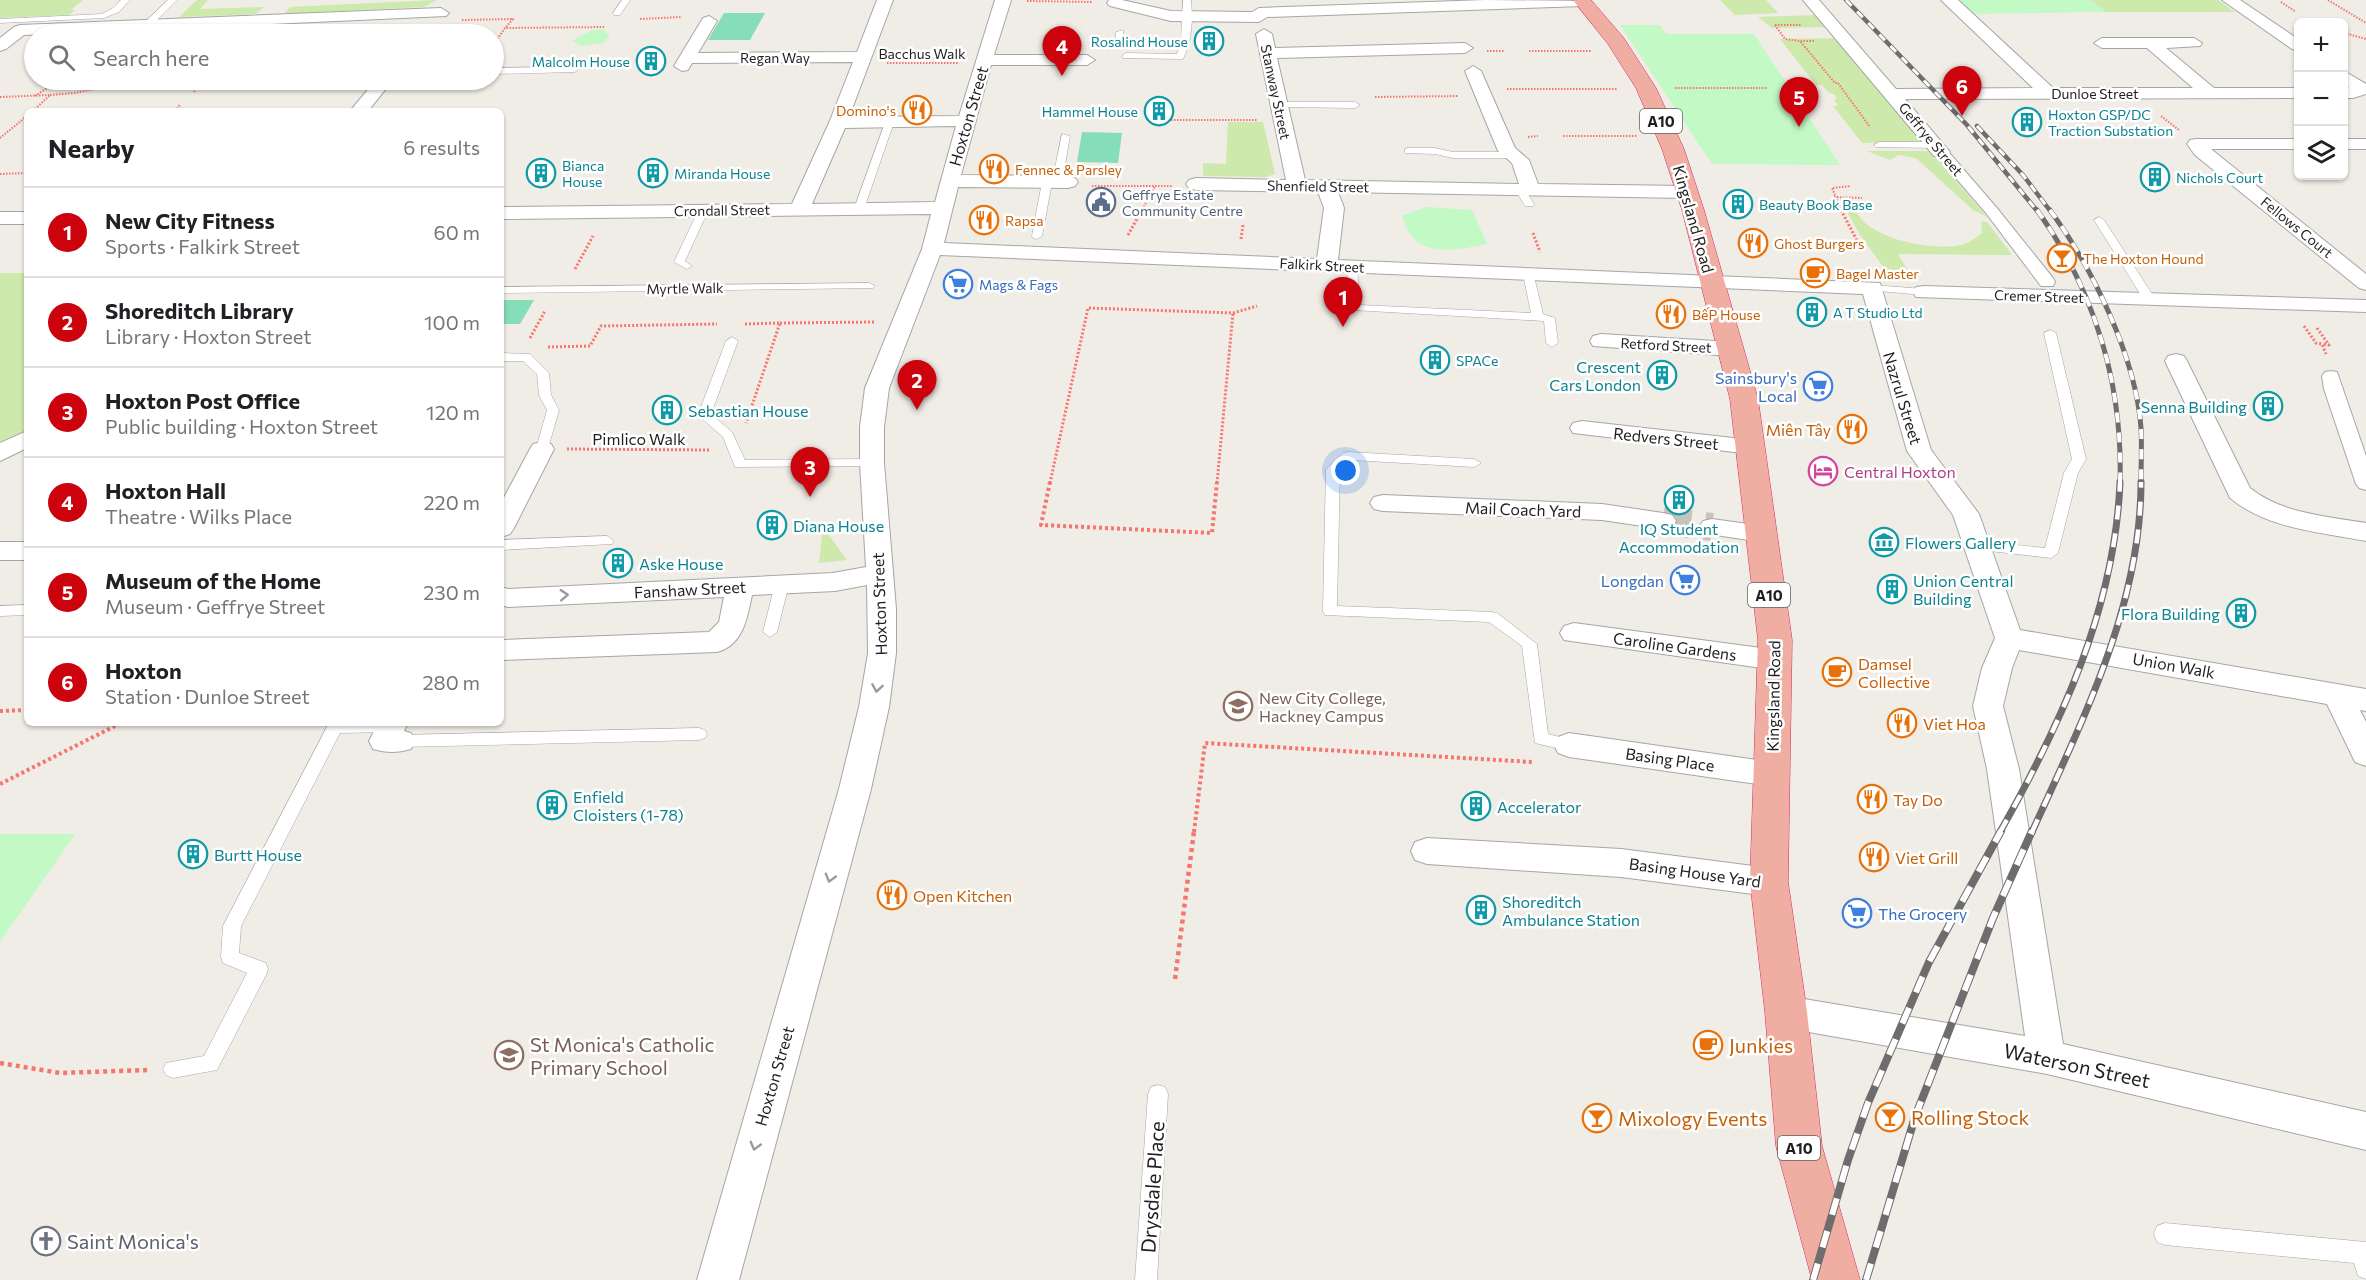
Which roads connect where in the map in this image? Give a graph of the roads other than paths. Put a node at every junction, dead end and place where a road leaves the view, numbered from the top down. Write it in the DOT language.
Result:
graph roads {
  1 [pos="126,0"];
  2 [pos="173,0"];
  3 [pos="453,0"];
  4 [pos="626,0"];
  5 [pos="885,0"];
  6 [pos="1002,0"];
  7 [pos="1811,0"];
  8 [pos="1949,0"];
  9 [pos="2230,0"];
  10 [pos="1583,1"];
  11 [pos="1115,3"];
  12 [pos="1346,5"];
  13 [pos="1188,8"];
  14 [pos="1257,10"];
  15 [pos="617,14"];
  16 [pos="1450,17"];
  17 [pos="0,21"];
  18 [pos="709,21"];
  19 [pos="148,24"];
  20 [pos="205,24"];
  21 [pos="24,30"];
  22 [pos="1120,32"];
  23 [pos="1186,42"];
  24 [pos="2102,43"];
  25 [pos="2151,43"];
  26 [pos="2194,43"];
  27 [pos="2294,43"];
  28 [pos="0,46"];
  29 [pos="1268,52"];
  30 [pos="1126,56"];
  31 [pos="862,60"];
  32 [pos="1087,60"];
  33 [pos="1469,60"];
  34 [pos="983,62"];
  35 [pos="575,69"];
  36 [pos="504,71"];
  37 [pos="2366,77"];
  38 [pos="2350,88"];
  39 [pos="377,90"];
  40 [pos="2048,93"];
  41 [pos="2209,93"];
  42 [pos="2294,93"];
  43 [pos="1892,94"];
  44 [pos="1355,105"];
  45 [pos="362,108"];
  46 [pos="1281,113"];
  47 [pos="966,121"];
  48 [pos="889,122"];
  49 [pos="838,123"];
  50 [pos="1065,136"];
  51 [pos="2294,144"];
  52 [pos="2348,144"];
  53 [pos="2366,144"];
  54 [pos="1880,146"];
  55 [pos="1939,149"];
  56 [pos="1408,151"];
  57 [pos="1512,156"];
  58 [pos="950,181"];
  59 [pos="1057,182"];
  60 [pos="1196,184"];
  61 [pos="1297,185"];
  62 [pos="1326,186"];
  63 [pos="1688,192"];
  64 [pos="1526,194"];
  65 [pos="943,208"];
  66 [pos="860,209"];
  67 [pos="799,210"];
  68 [pos="703,211"];
  69 [pos="504,213"];
  70 [pos="0,218"];
  71 [pos="24,218"];
  72 [pos="2099,220"];
  73 [pos="1037,236"];
  74 [pos="932,249"];
  75 [pos="1327,264"];
  76 [pos="687,266"];
  77 [pos="1352,266"];
  78 [pos="1529,274"];
  79 [pos="1713,282"];
  80 [pos="2047,282"];
  81 [pos="2366,284"];
  82 [pos="869,286"];
  83 [pos="1872,288"];
  84 [pos="504,290"];
  85 [pos="1924,292"];
  86 [pos="2150,300"];
  87 [pos="2366,306"];
  88 [pos="1538,317"];
  89 [pos="2050,333"];
  90 [pos="732,341"];
  91 [pos="1601,341"];
  92 [pos="1552,343"];
  93 [pos="1732,349"];
  94 [pos="504,356"];
  95 [pos="2176,361"];
  96 [pos="2331,376"];
  97 [pos="1582,428"];
  98 [pos="24,440"];
  99 [pos="2359,443"];
  100 [pos="1751,447"];
  101 [pos="542,449"];
  102 [pos="0,453"];
  103 [pos="872,463"];
  104 [pos="1474,463"];
  105 [pos="2366,484"];
  106 [pos="1383,503"];
  107 [pos="1663,521"];
  108 [pos="504,522"];
  109 [pos="1712,527"];
  110 [pos="2366,532"];
  111 [pos="1761,533"];
  112 [pos="608,541"];
  113 [pos="504,544"];
  114 [pos="1977,546"];
  115 [pos="24,551"];
  116 [pos="0,552"];
  117 [pos="879,575"];
  118 [pos="782,584"];
  119 [pos="740,586"];
  120 [pos="504,597"];
  121 [pos="24,610"];
  122 [pos="0,611"];
  123 [pos="770,632"];
  124 [pos="1574,633"];
  125 [pos="2009,638"];
  126 [pos="504,650"];
  127 [pos="1776,660"];
  128 [pos="2352,698"];
  129 [pos="395,730"];
  130 [pos="699,734"];
  131 [pos="1555,742"];
  132 [pos="2366,754"];
  133 [pos="1771,774"];
  134 [pos="1427,851"];
  135 [pos="1769,882"];
  136 [pos="1786,1012"];
  137 [pos="2047,1057"];
  138 [pos="173,1069"];
  139 [pos="1158,1094"];
  140 [pos="2366,1131"];
  141 [pos="2166,1234"];
  142 [pos="2365,1258"];
  143 [pos="718,1280"];
  144 [pos="1146,1280"];
  145 [pos="1836,1280"];
  1 -- 17 [label="lane"];
  2 -- 19 [label="lane"];
  3 -- 20 [label="street"];
  4 -- 15 [label="lane"];
  5 -- 31 [label="street"];
  6 -- 34 [label="street, Hoxton Street"];
  7 -- 43 [label="street, Geffrye Street"];
  8 -- 40 [label="street"];
  9 -- 27 [label="street"];
  10 -- 16 [label="street"];
  10 -- 63 [label="highway, Kingsland Road / A10"];
  11 -- 13 [label="street"];
  12 -- 14 [label="street"];
  12 -- 16 [label="street"];
  13 -- 14 [label="street"];
  13 -- 23 [label="lane"];
  14 -- 29 [label="street, Stanway Street"];
  16 -- 33 [label="street"];
  18 -- 31 [label="street, Regan Way"];
  21 -- 28 [label="street"];
  22 -- 23 [label="lane"];
  23 -- 30 [label="lane"];
  24 -- 25 [label="street"];
  25 -- 26 [label="street"];
  25 -- 41 [label="street"];
  29 -- 33 [label="street"];
  29 -- 46 [label="street, Stanway Street"];
  31 -- 49 [label="street"];
  32 -- 34 [label="street"];
  33 -- 57 [label="street"];
  34 -- 47 [label="street, Hoxton Street"];
  35 -- 36 [label="lane"];
  37 -- 38 [label="street"];
  39 -- 45 [label="street"];
  40 -- 41 [label="street, Dunloe Street"];
  40 -- 43 [label="street, Dunloe Street"];
  41 -- 42 [label="street, Dunloe Street"];
  43 -- 55 [label="street, Geffrye Street"];
  44 -- 46 [label="lane"];
  46 -- 61 [label="street, Stanway Street"];
  47 -- 48 [label="street"];
  47 -- 58 [label="street, Hoxton Street"];
  48 -- 49 [label="street"];
  48 -- 66 [label="lane"];
  49 -- 67 [label="street"];
  50 -- 59 [label="lane"];
  51 -- 81 [label="street, Fellows Court"];
  52 -- 53 [label="street"];
  54 -- 55 [label="lane"];
  55 -- 80 [label="street, Geffrye Street"];
  56 -- 57 [label="lane"];
  57 -- 64 [label="street"];
  58 -- 59 [label="street"];
  58 -- 65 [label="street, Hoxton Street"];
  59 -- 73 [label="lane"];
  60 -- 61 [label="street, Shenfield Street"];
  61 -- 62 [label="street, Shenfield Street"];
  62 -- 64 [label="street, Shenfield Street"];
  62 -- 75 [label="street"];
  63 -- 64 [label="street, Shenfield Street"];
  63 -- 79 [label="highway, Kingsland Road / A10"];
  65 -- 66 [label="street, Crondall Street"];
  65 -- 74 [label="street, Hoxton Street"];
  66 -- 67 [label="street, Crondall Street"];
  67 -- 68 [label="street, Crondall Street"];
  68 -- 69 [label="street, Crondall Street"];
  68 -- 76 [label="lane"];
  70 -- 71 [label="street"];
  72 -- 86 [label="lane"];
  74 -- 75 [label="street, Falkirk Street"];
  74 -- 103 [label="street, Hoxton Street"];
  75 -- 77 [label="street, Falkirk Street"];
  77 -- 78 [label="street, Falkirk Street"];
  77 -- 88 [label="lane"];
  78 -- 79 [label="street, Falkirk Street"];
  78 -- 88 [label="lane"];
  79 -- 83 [label="street, Cremer Street"];
  79 -- 93 [label="highway, Kingsland Road / A10"];
  82 -- 84 [label="lane, Myrtle Walk"];
  83 -- 85 [label="lane, Cremer Street"];
  83 -- 114 [label="street, Nazrul Street"];
  85 -- 86 [label="street, Cremer Street"];
  86 -- 87 [label="street, Cremer Street"];
  88 -- 92 [label="lane"];
  89 -- 114 [label="lane"];
  90 -- 103 [label="lane"];
  91 -- 93 [label="street, Retford Street"];
  93 -- 100 [label="highway, Kingsland Road / A10"];
  94 -- 101 [label="lane"];
  95 -- 110 [label="street"];
  96 -- 99 [label="street"];
  97 -- 100 [label="street, Redvers Street"];
  98 -- 102 [label="street"];
  99 -- 105 [label="street"];
  100 -- 111 [label="highway, Kingsland Road / A10"];
  101 -- 108 [label="street"];
  103 -- 117 [label="street, Hoxton Street"];
  104 -- 131 [label="lane"];
  106 -- 107 [label="street, Mail Coach Yard"];
  109 -- 111 [label="street"];
  111 -- 127 [label="highway, Kingsland Road / A10"];
  112 -- 113 [label="lane"];
  114 -- 125 [label="street, Nazrul Street"];
  115 -- 116 [label="street"];
  117 -- 118 [label="street, Fanshaw Street"];
  117 -- 143 [label="street, Hoxton Street, one-way"];
  118 -- 119 [label="street, Fanshaw Street"];
  118 -- 123 [label="lane"];
  120 -- 119 [label="street, Fanshaw Street, one-way"];
  119 -- 126 [label="street"];
  121 -- 122 [label="lane"];
  124 -- 127 [label="street, Caroline Gardens"];
  125 -- 128 [label="street, Union Walk"];
  125 -- 137 [label="street"];
  127 -- 133 [label="highway, Kingsland Road / A10"];
  128 -- 132 [label="street"];
  129 -- 130 [label="lane"];
  129 -- 138 [label="lane"];
  131 -- 133 [label="street, Basing Place"];
  133 -- 135 [label="highway, Kingsland Road / A10"];
  134 -- 135 [label="street, Basing House Yard"];
  135 -- 136 [label="highway, Kingsland Road / A10"];
  136 -- 137 [label="street, Waterson Street"];
  136 -- 145 [label="highway, Kingsland Road / A10"];
  137 -- 140 [label="street, Waterson Street"];
  139 -- 144 [label="lane, Drysdale Place"];
  141 -- 142 [label="lane"];
}
